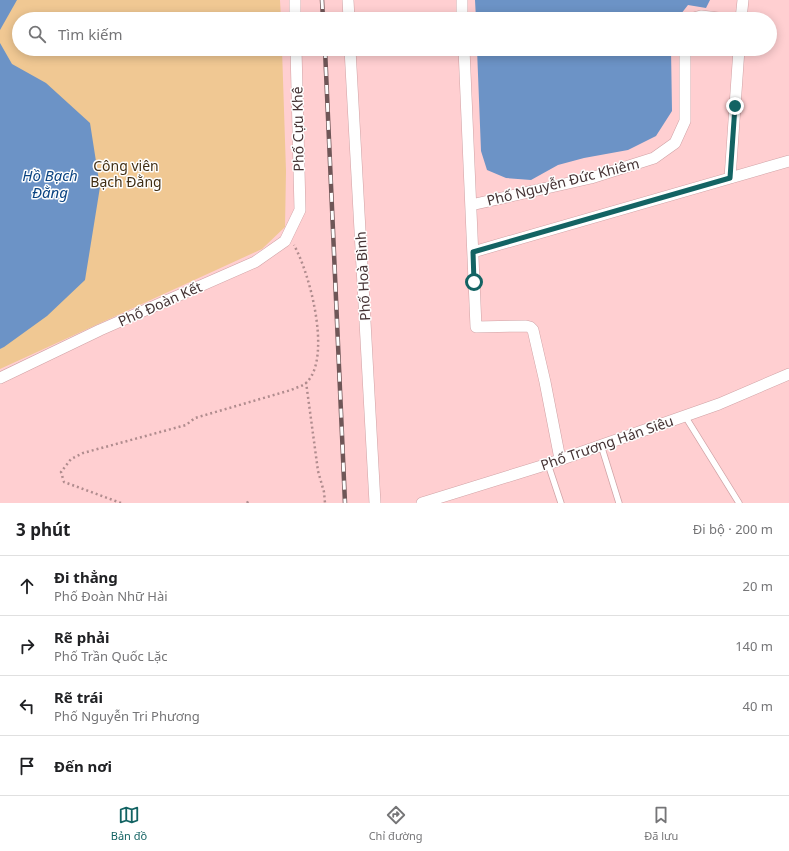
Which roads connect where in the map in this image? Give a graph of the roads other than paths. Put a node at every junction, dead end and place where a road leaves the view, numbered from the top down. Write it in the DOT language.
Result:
graph roads {
  1 [pos="295,0"];
  2 [pos="348,0"];
  3 [pos="462,0"];
  4 [pos="743,0"];
  5 [pos="295,12"];
  6 [pos="349,12"];
  7 [pos="462,12"];
  8 [pos="742,12"];
  9 [pos="296,56"];
  10 [pos="350,56"];
  11 [pos="464,56"];
  12 [pos="685,56"];
  13 [pos="739,56"];
  14 [pos="789,161"];
  15 [pos="730,178"];
  16 [pos="471,205"];
  17 [pos="300,210"];
  18 [pos="473,252"];
  19 [pos="789,374"];
  20 [pos="0,378"];
  21 [pos="685,416"];
  22 [pos="601,445"];
  23 [pos="560,459"];
  24 [pos="548,464"];
  25 [pos="375,503"];
  26 [pos="422,503"];
  27 [pos="561,503"];
  28 [pos="619,503"];
  29 [pos="739,503"];
  1 -- 5 [label="street"];
  2 -- 6 [label="street"];
  3 -- 7 [label="street"];
  4 -- 8 [label="street"];
  9 -- 17 [label="street, Phố Cựu Khê"];
  10 -- 25 [label="street, Phố Hoà Bình"];
  11 -- 16 [label="street"];
  12 -- 16 [label="street, Phố Nguyễn Đức Khiêm"];
  13 -- 15 [label="street"];
  14 -- 15 [label="street"];
  15 -- 18 [label="street"];
  16 -- 18 [label="street"];
  17 -- 20 [label="street, Phố Đoàn Kết"];
  18 -- 23 [label="street"];
  19 -- 21 [label="street, Phố Trương Hán Siêu"];
  21 -- 22 [label="street, Phố Trương Hán Siêu"];
  21 -- 29 [label="lane"];
  22 -- 23 [label="street, Phố Trương Hán Siêu"];
  22 -- 28 [label="lane"];
  23 -- 24 [label="street, Phố Trương Hán Siêu"];
  24 -- 26 [label="street, Phố Trương Hán Siêu"];
  24 -- 27 [label="lane"];
}
